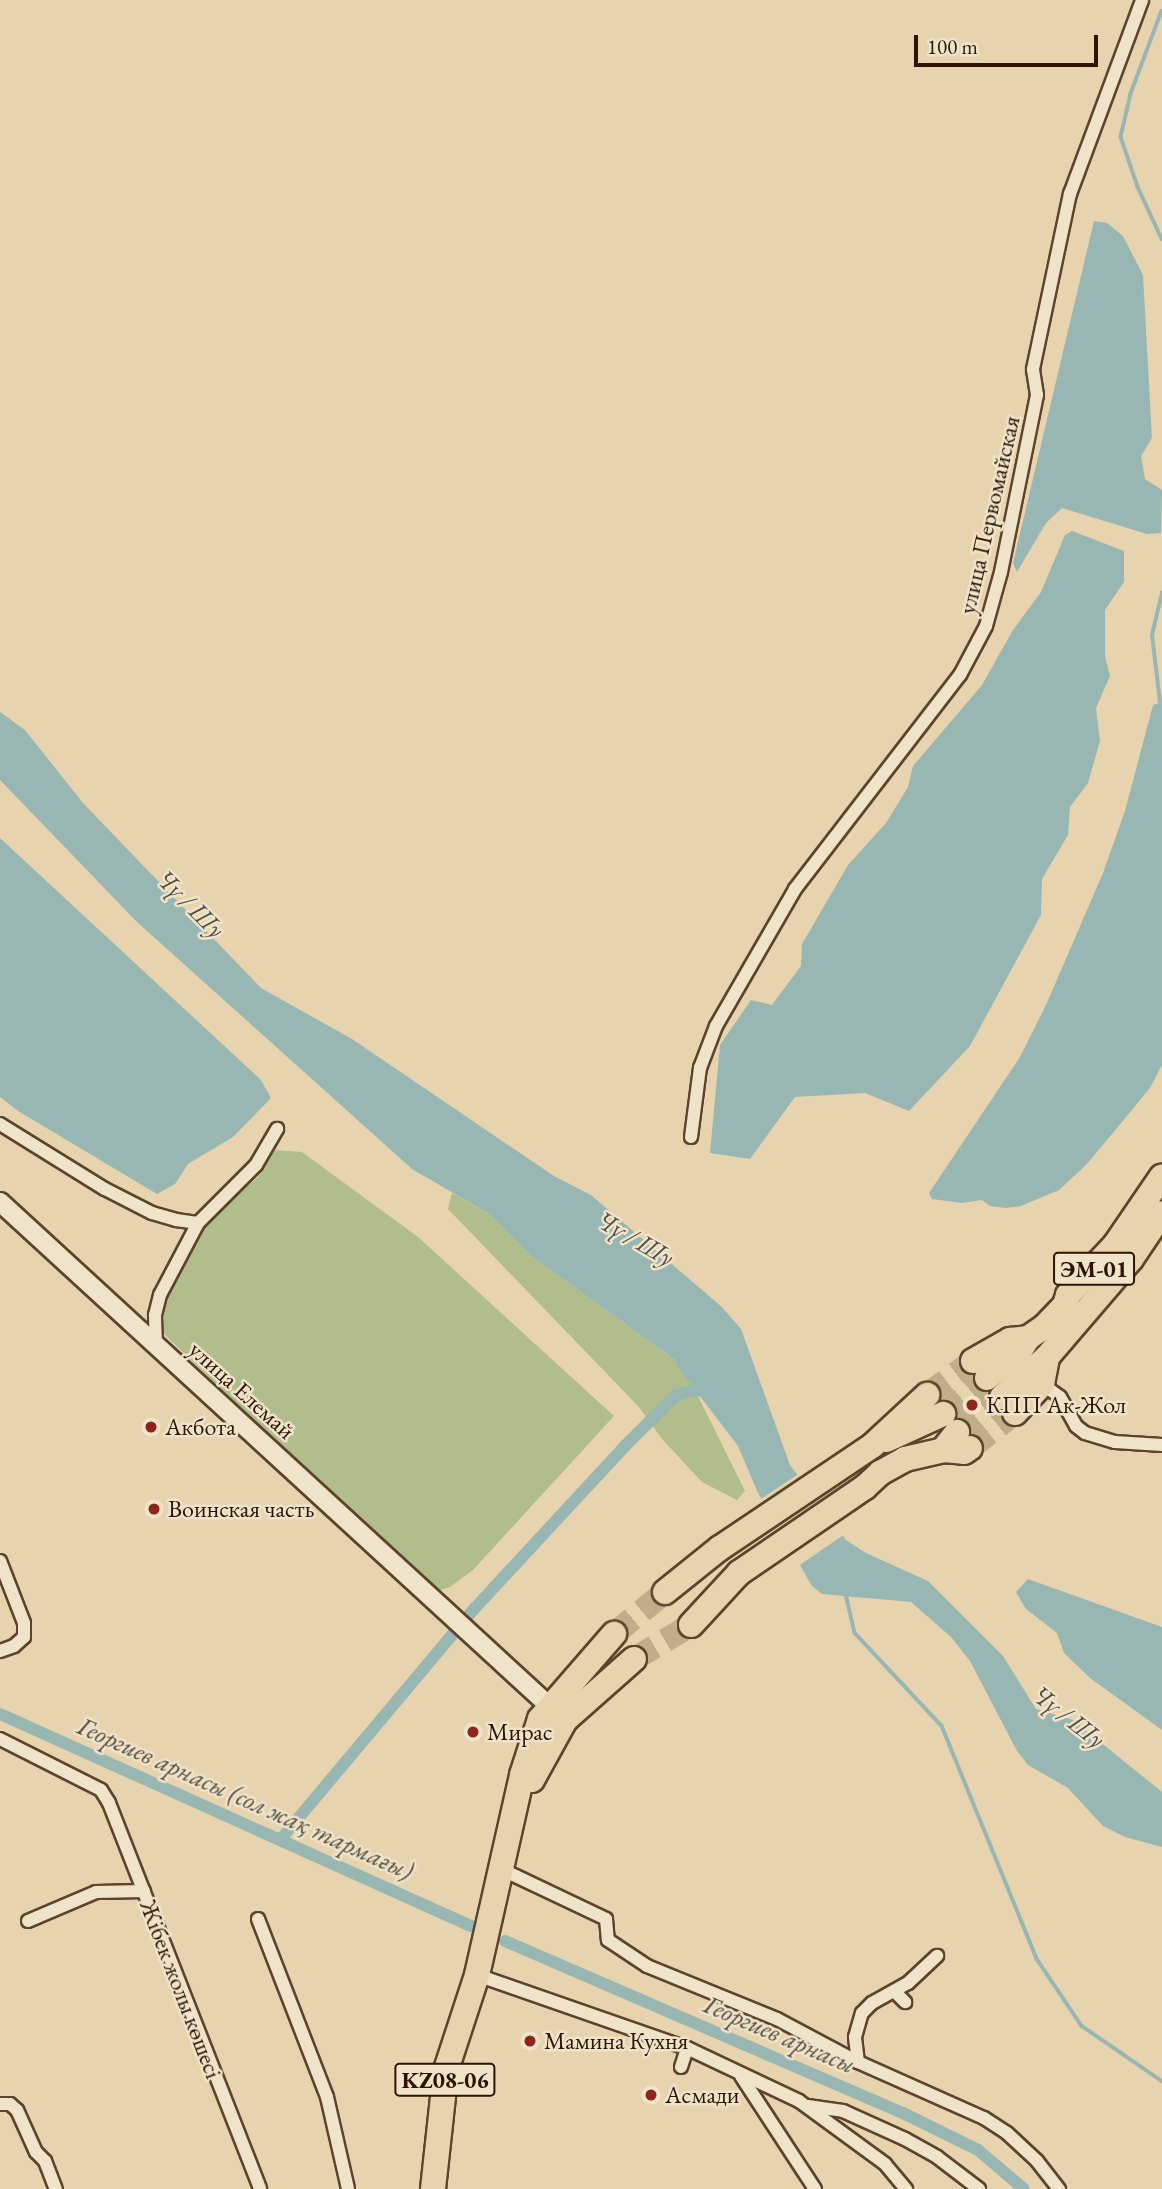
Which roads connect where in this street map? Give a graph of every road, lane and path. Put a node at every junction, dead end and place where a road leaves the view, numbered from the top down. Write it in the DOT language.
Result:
graph roads {
  1 [pos="1142,0"];
  2 [pos="0,1124"];
  3 [pos="277,1129"];
  4 [pos="691,1138"];
  5 [pos="1162,1176"];
  6 [pos="0,1202"];
  7 [pos="1162,1213"];
  8 [pos="198,1223"];
  9 [pos="1084,1290"];
  10 [pos="156,1346"];
  11 [pos="1047,1357"];
  12 [pos="1042,1384"];
  13 [pos="994,1387"];
  14 [pos="927,1395"];
  15 [pos="873,1445"];
  16 [pos="1162,1445"];
  17 [pos="0,1561"];
  18 [pos="665,1592"];
  19 [pos="691,1625"];
  20 [pos="614,1634"];
  21 [pos="0,1651"];
  22 [pos="634,1660"];
  23 [pos="557,1713"];
  24 [pos="0,1739"];
  25 [pos="503,1870"];
  26 [pos="144,1891"];
  27 [pos="258,1919"];
  28 [pos="28,1921"];
  29 [pos="937,1956"];
  30 [pos="477,1975"];
  31 [pos="894,1991"];
  32 [pos="905,2002"];
  33 [pos="687,2048"];
  34 [pos="858,2062"];
  35 [pos="681,2067"];
  36 [pos="741,2076"];
  37 [pos="0,2104"];
  38 [pos="808,2106"];
  39 [pos="56,2189"];
  40 [pos="260,2189"];
  41 [pos="348,2189"];
  42 [pos="433,2189"];
  43 [pos="815,2189"];
  44 [pos="906,2189"];
  45 [pos="979,2189"];
  46 [pos="1059,2189"];
  1 -- 4 [label="street, улица Первомайская"];
  2 -- 8 [label="street"];
  3 -- 8 [label="street"];
  5 -- 9 [label="highway, ЭМ-01"];
  6 -- 10 [label="street, улица Елемай"];
  7 -- 9 [label="highway, ЭМ-01"];
  8 -- 10 [label="street"];
  9 -- 11 [label="highway, ЭМ-01"];
  9 -- 13 [label="highway, ЭМ-01"];
  10 -- 23 [label="street, улица Елемай"];
  11 -- 12 [label="highway"];
  11 -- 13 [label="highway, ЭМ-01"];
  12 -- 13 [label="highway"];
  12 -- 16 [label="street"];
  14 -- 15 [label="highway"];
  15 -- 18 [label="highway"];
  15 -- 19 [label="highway"];
  17 -- 21 [label="street"];
  20 -- 23 [label="highway, KZ08-06"];
  22 -- 23 [label="highway, KZ08-06"];
  23 -- 25 [label="highway, KZ08-06"];
  24 -- 26 [label="street, Жібек жолы көшесі"];
  25 -- 30 [label="highway, KZ08-06"];
  25 -- 34 [label="street"];
  26 -- 28 [label="street"];
  26 -- 40 [label="street, Жібек жолы көшесі"];
  27 -- 41 [label="street"];
  29 -- 31 [label="street"];
  30 -- 33 [label="street"];
  30 -- 42 [label="highway, KZ08-06"];
  31 -- 32 [label="street"];
  31 -- 34 [label="street"];
  33 -- 35 [label="street"];
  33 -- 36 [label="street"];
  34 -- 46 [label="street"];
  36 -- 38 [label="street"];
  36 -- 43 [label="street"];
  37 -- 39 [label="street"];
  38 -- 44 [label="street"];
  38 -- 45 [label="street"];
}
